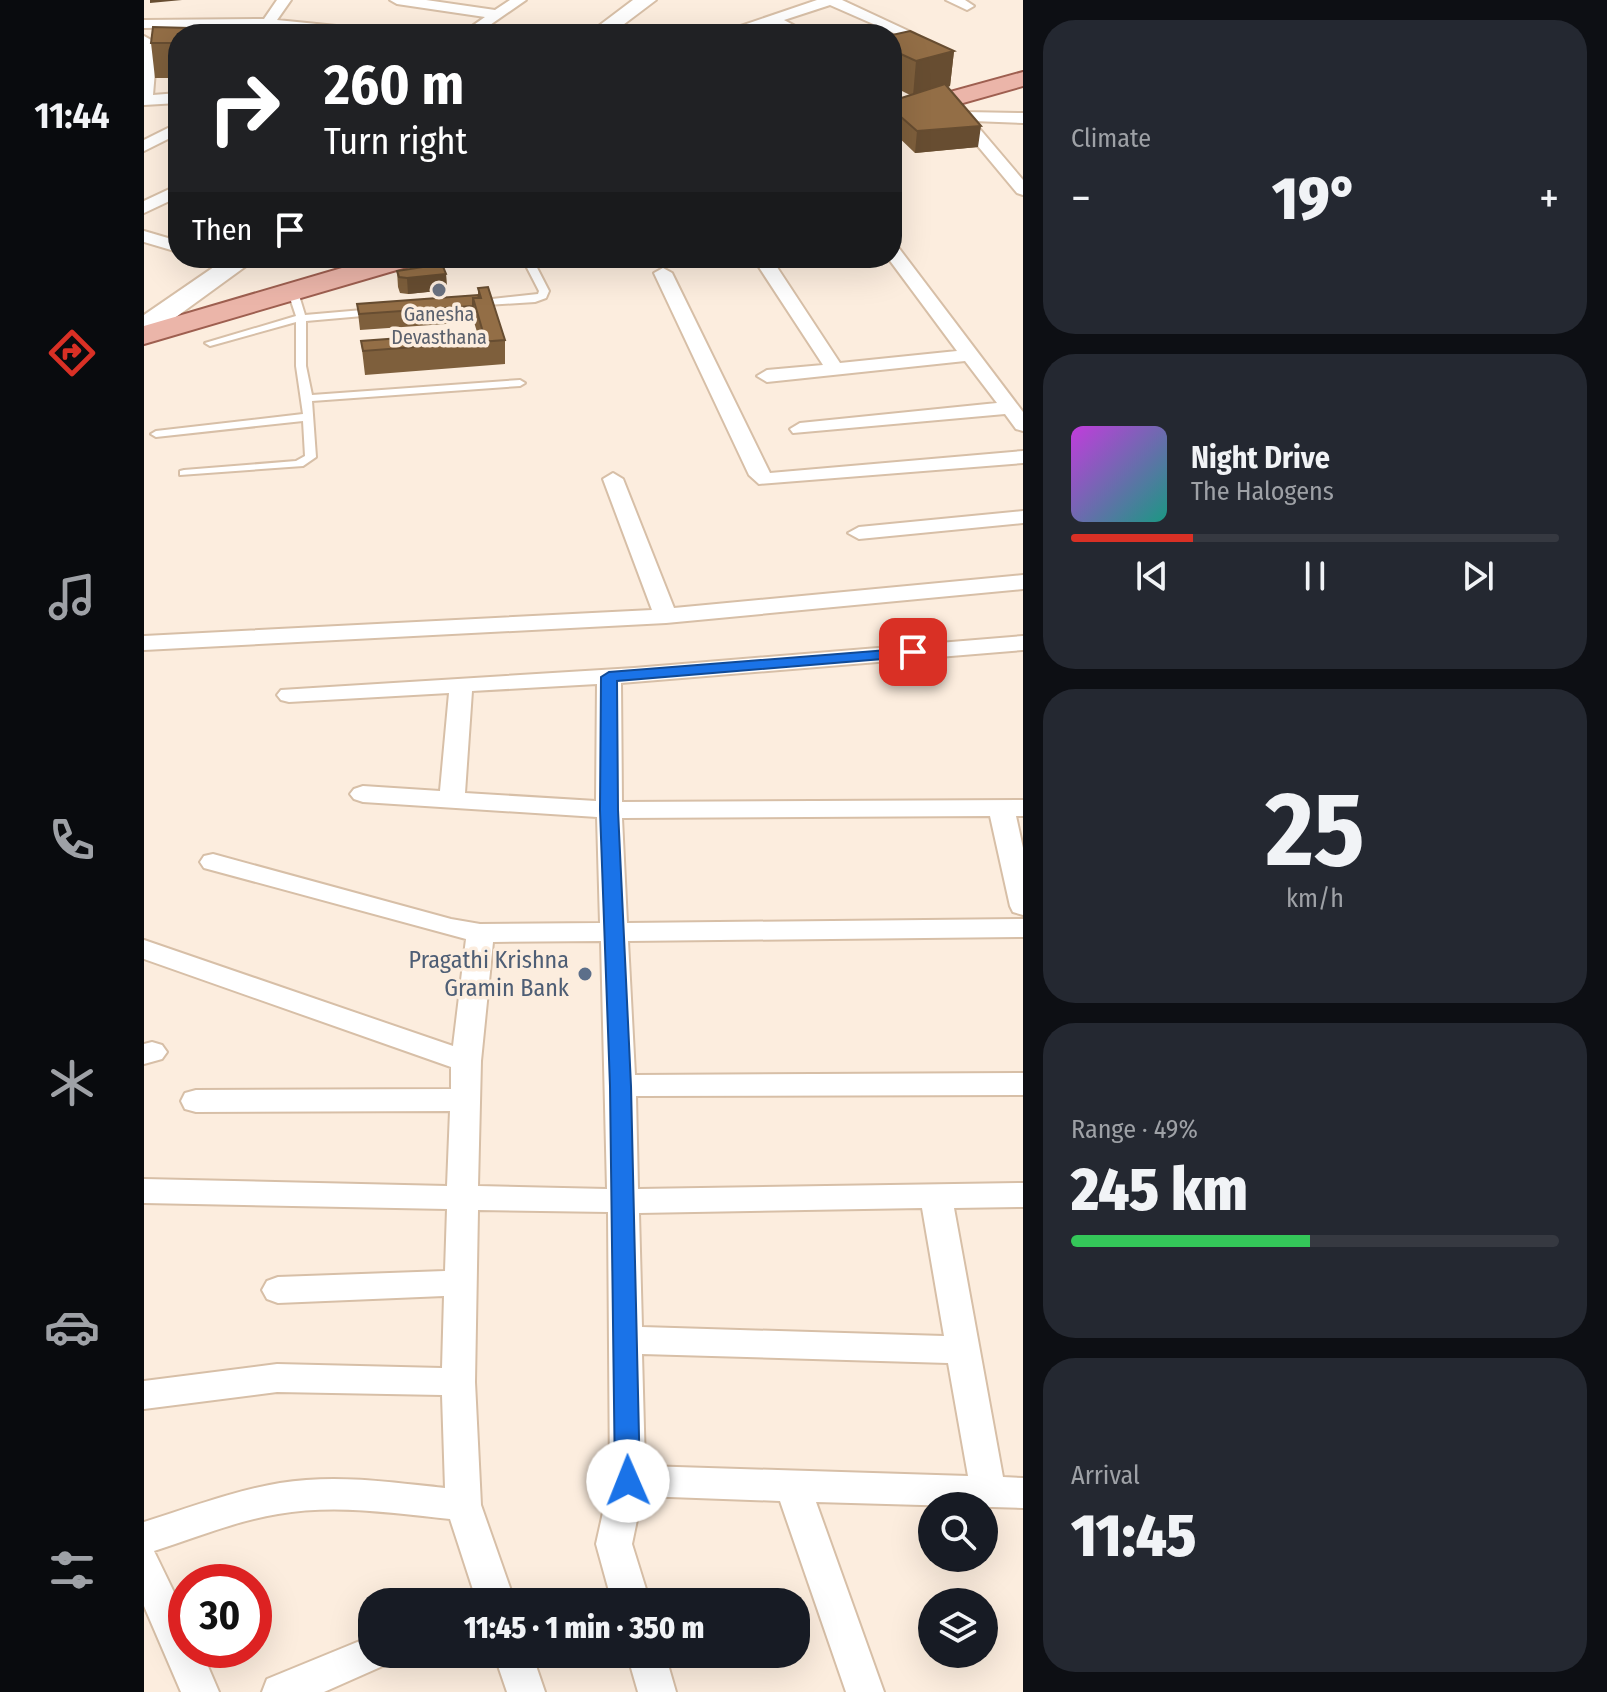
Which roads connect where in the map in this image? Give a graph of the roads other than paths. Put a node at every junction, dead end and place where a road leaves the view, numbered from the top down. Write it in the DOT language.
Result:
graph roads {
  1 [pos="284,0"];
  2 [pos="397,0"];
  3 [pos="519,0"];
  4 [pos="646,0"];
  5 [pos="831,0"];
  6 [pos="953,0"];
  7 [pos="967,6"];
  8 [pos="496,14"];
  9 [pos="771,19"];
  10 [pos="268,23"];
  11 [pos="144,24"];
  12 [pos="278,24"];
  13 [pos="482,24"];
  14 [pos="612,24"];
  15 [pos="755,24"];
  16 [pos="782,24"];
  17 [pos="885,24"];
  18 [pos="902,31"];
  19 [pos="908,34"];
  20 [pos="144,40"];
  21 [pos="1023,69"];
  22 [pos="1023,79"];
  23 [pos="168,99"];
  24 [pos="144,100"];
  25 [pos="902,102"];
  26 [pos="954,108"];
  27 [pos="902,115"];
  28 [pos="1023,118"];
  29 [pos="168,133"];
  30 [pos="144,146"];
  31 [pos="1019,181"];
  32 [pos="144,192"];
  33 [pos="168,194"];
  34 [pos="168,196"];
  35 [pos="144,208"];
  36 [pos="144,236"];
  37 [pos="168,244"];
  38 [pos="902,264"];
  39 [pos="221,268"];
  40 [pos="334,268"];
  41 [pos="384,268"];
  42 [pos="532,268"];
  43 [pos="769,268"];
  44 [pos="663,273"];
  45 [pos="297,305"];
  46 [pos="222,306"];
  47 [pos="457,306"];
  48 [pos="379,312"];
  49 [pos="145,327"];
  50 [pos="210,343"];
  51 [pos="970,355"];
  52 [pos="835,369"];
  53 [pos="767,376"];
  54 [pos="520,383"];
  55 [pos="307,398"];
  56 [pos="1010,408"];
  57 [pos="309,417"];
  58 [pos="1023,425"];
  59 [pos="800,429"];
  60 [pos="156,434"];
  61 [pos="1023,457"];
  62 [pos="184,473"];
  63 [pos="613,479"];
  64 [pos="1023,517"];
  65 [pos="859,533"];
  66 [pos="1023,582"];
  67 [pos="666,616"];
  68 [pos="144,643"];
  69 [pos="1023,643"];
  70 [pos="609,677"];
  71 [pos="461,686"];
  72 [pos="289,695"];
  73 [pos="363,794"];
  74 [pos="452,800"];
  75 [pos="1012,808"];
  76 [pos="609,810"];
  77 [pos="213,862"];
  78 [pos="1023,906"];
  79 [pos="1023,928"];
  80 [pos="616,930"];
  81 [pos="480,933"];
  82 [pos="151,955"];
  83 [pos="466,1061"];
  84 [pos="1023,1084"];
  85 [pos="621,1086"];
  86 [pos="465,1100"];
  87 [pos="196,1101"];
  88 [pos="144,1191"];
  89 [pos="1023,1195"];
  90 [pos="936,1197"];
  91 [pos="463,1198"];
  92 [pos="622,1201"];
  93 [pos="461,1283"];
  94 [pos="278,1290"];
  95 [pos="625,1340"];
  96 [pos="963,1350"];
  97 [pos="458,1382"];
  98 [pos="144,1395"];
  99 [pos="628,1481"];
  100 [pos="793,1486"];
  101 [pos="988,1492"];
  102 [pos="998,1492"];
  103 [pos="1023,1493"];
  104 [pos="463,1505"];
  105 [pos="144,1538"];
  106 [pos="144,1563"];
  107 [pos="491,1588"];
  108 [pos="627,1588"];
  109 [pos="358,1659"];
  110 [pos="518,1668"];
  111 [pos="650,1668"];
  112 [pos="200,1692"];
  113 [pos="281,1692"];
  114 [pos="526,1692"];
  115 [pos="657,1692"];
  116 [pos="865,1692"];
  1 -- 10 [label="street"];
  2 -- 8 [label="street"];
  3 -- 8 [label="street"];
  4 -- 14 [label="main road"];
  5 -- 9 [label="street"];
  5 -- 17 [label="street"];
  6 -- 7 [label="street"];
  8 -- 13 [label="street"];
  9 -- 15 [label="street"];
  9 -- 16 [label="street"];
  10 -- 11 [label="street"];
  10 -- 12 [label="street"];
  18 -- 19 [label="street"];
  20 -- 24 [label="street"];
  21 -- 25 [label="main road"];
  22 -- 26 [label="main road"];
  23 -- 24 [label="street"];
  26 -- 27 [label="main road"];
  26 -- 28 [label="street"];
  26 -- 31 [label="street"];
  29 -- 30 [label="street"];
  32 -- 33 [label="street"];
  34 -- 35 [label="street"];
  36 -- 37 [label="street"];
  38 -- 51 [label="street"];
  39 -- 49 [label="main road"];
  40 -- 46 [label="main road"];
  41 -- 45 [label="main road"];
  42 -- 47 [label="lane"];
  43 -- 52 [label="street"];
  44 -- 61 [label="street"];
  45 -- 46 [label="main road"];
  45 -- 48 [label="lane"];
  45 -- 50 [label="lane"];
  45 -- 55 [label="lane"];
  46 -- 49 [label="main road"];
  51 -- 52 [label="street"];
  51 -- 56 [label="street"];
  52 -- 53 [label="street"];
  54 -- 55 [label="lane"];
  55 -- 57 [label="lane"];
  56 -- 58 [label="street"];
  56 -- 59 [label="street"];
  57 -- 60 [label="lane"];
  57 -- 62 [label="lane"];
  63 -- 67 [label="street"];
  64 -- 65 [label="street"];
  66 -- 67 [label="street"];
  67 -- 68 [label="street"];
  69 -- 70 [label="street"];
  70 -- 71 [label="street"];
  70 -- 76 [label="street"];
  71 -- 72 [label="street"];
  71 -- 74 [label="street"];
  73 -- 74 [label="street"];
  74 -- 76 [label="street"];
  75 -- 76 [label="street"];
  75 -- 78 [label="street"];
  76 -- 80 [label="street"];
  77 -- 81 [label="street"];
  79 -- 80 [label="street"];
  80 -- 81 [label="street"];
  80 -- 85 [label="street"];
  81 -- 83 [label="street"];
  82 -- 83 [label="street"];
  83 -- 86 [label="street"];
  84 -- 85 [label="street"];
  85 -- 92 [label="street"];
  86 -- 87 [label="street"];
  86 -- 91 [label="street"];
  88 -- 91 [label="street"];
  89 -- 90 [label="street"];
  90 -- 92 [label="street"];
  90 -- 96 [label="street"];
  91 -- 92 [label="street"];
  91 -- 93 [label="street"];
  92 -- 95 [label="street"];
  93 -- 94 [label="street"];
  93 -- 97 [label="street"];
  95 -- 96 [label="street"];
  95 -- 99 [label="street"];
  96 -- 101 [label="street"];
  97 -- 98 [label="street"];
  97 -- 104 [label="street"];
  99 -- 100 [label="street"];
  99 -- 108 [label="street"];
  100 -- 101 [label="street"];
  100 -- 116 [label="street"];
  102 -- 103 [label="street"];
  104 -- 105 [label="street"];
  104 -- 107 [label="street"];
  106 -- 112 [label="street"];
  109 -- 113 [label="street"];
  110 -- 114 [label="street"];
  111 -- 115 [label="street"];
}
